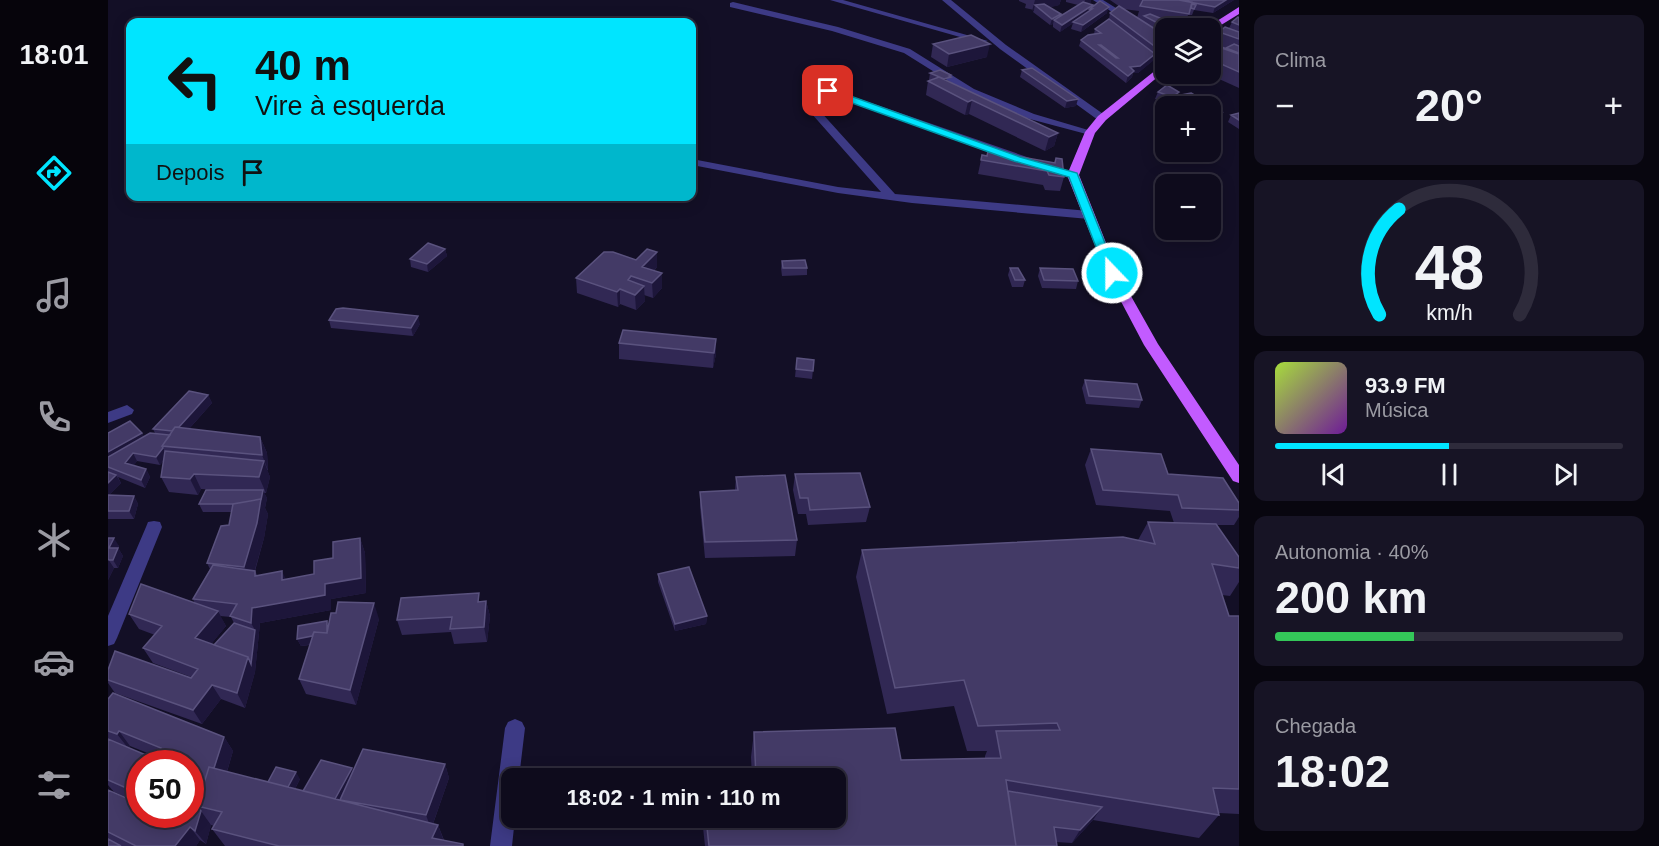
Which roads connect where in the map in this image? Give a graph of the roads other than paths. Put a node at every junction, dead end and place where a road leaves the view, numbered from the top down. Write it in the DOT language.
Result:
graph roads {
  1 [pos="834,0"];
  2 [pos="946,0"];
  3 [pos="1097,0"];
  4 [pos="733,5"];
  5 [pos="1239,9"];
  6 [pos="1221,21"];
  7 [pos="1155,36"];
  8 [pos="1003,47"];
  9 [pos="1155,74"];
  10 [pos="1102,118"];
  11 [pos="1090,132"];
  12 [pos="696,163"];
  13 [pos="1073,175"];
  14 [pos="891,197"];
  15 [pos="1089,215"];
  16 [pos="127,410"];
  17 [pos="108,418"];
  18 [pos="1239,477"];
  19 [pos="154,527"];
  20 [pos="108,638"];
  21 [pos="515,728"];
  22 [pos="501,846"];
  1 -- 8 [label="street"];
  2 -- 8 [label="street"];
  3 -- 7 [label="street"];
  4 -- 11 [label="street"];
  5 -- 6 [label="main road"];
  8 -- 10 [label="street"];
  9 -- 10 [label="main road"];
  10 -- 11 [label="main road"];
  11 -- 13 [label="main road"];
  12 -- 14 [label="street"];
  13 -- 14 [label="street"];
  13 -- 15 [label="main road"];
  14 -- 15 [label="street"];
  15 -- 18 [label="main road"];
  16 -- 17 [label="street"];
  19 -- 20 [label="street"];
  21 -- 22 [label="street"];
}
